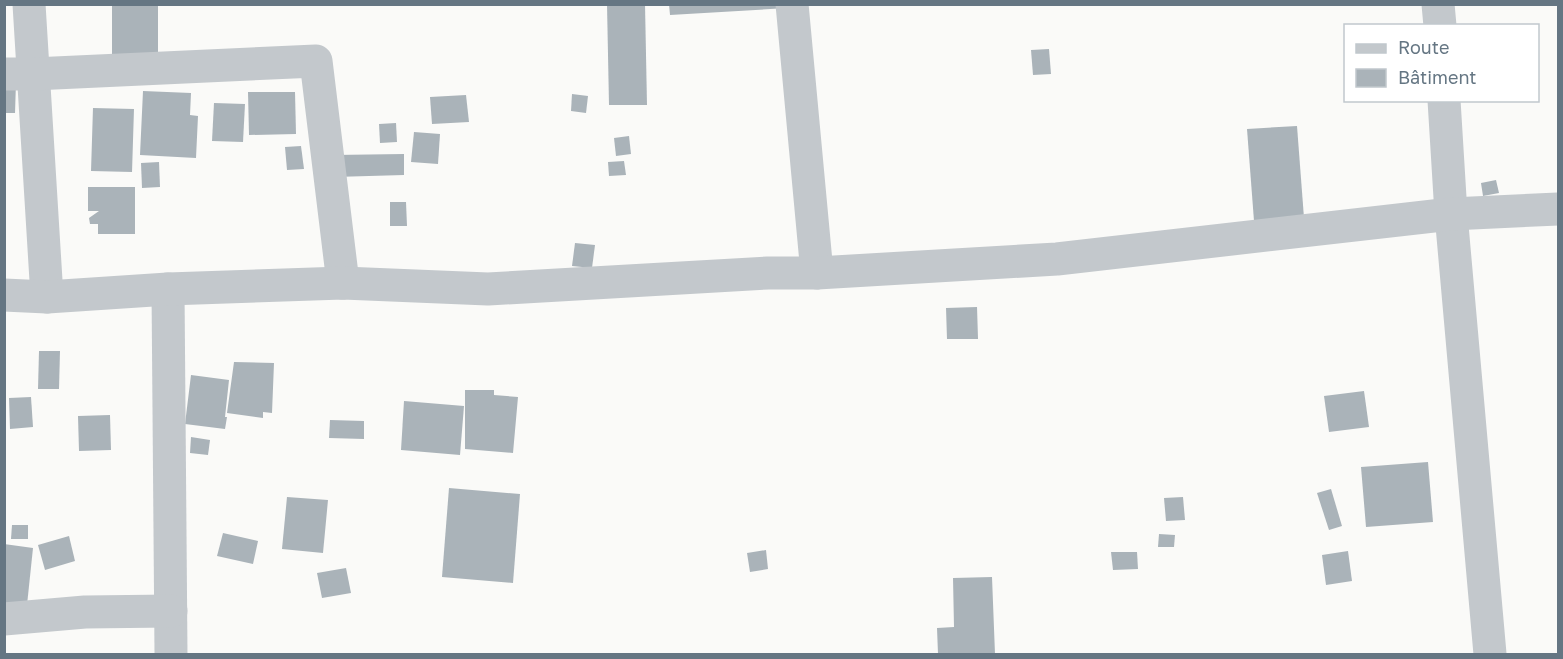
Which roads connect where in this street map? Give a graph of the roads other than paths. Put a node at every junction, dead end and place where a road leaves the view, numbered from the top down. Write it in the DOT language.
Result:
graph roads {
  1 [pos="29,4"];
  2 [pos="792,4"];
  3 [pos="1438,4"];
  4 [pos="1440,24"];
  5 [pos="19,74"];
  6 [pos="1444,102"];
  7 [pos="1558,209"];
  8 [pos="1451,214"];
  9 [pos="817,273"];
  10 [pos="343,283"];
  11 [pos="168,288"];
  12 [pos="4,295"];
  13 [pos="47,297"];
  14 [pos="171,611"];
  15 [pos="4,619"];
  16 [pos="171,654"];
  17 [pos="1490,654"];
  1 -- 5 [label="street"];
  2 -- 9 [label="street"];
  3 -- 4 [label="street"];
  5 -- 10 [label="street"];
  5 -- 13 [label="street"];
  6 -- 8 [label="street"];
  7 -- 8 [label="street"];
  8 -- 9 [label="street"];
  8 -- 17 [label="street"];
  9 -- 10 [label="street"];
  10 -- 11 [label="street"];
  11 -- 13 [label="street"];
  11 -- 14 [label="street"];
  12 -- 13 [label="street"];
  14 -- 15 [label="street"];
  14 -- 16 [label="street"];
}
